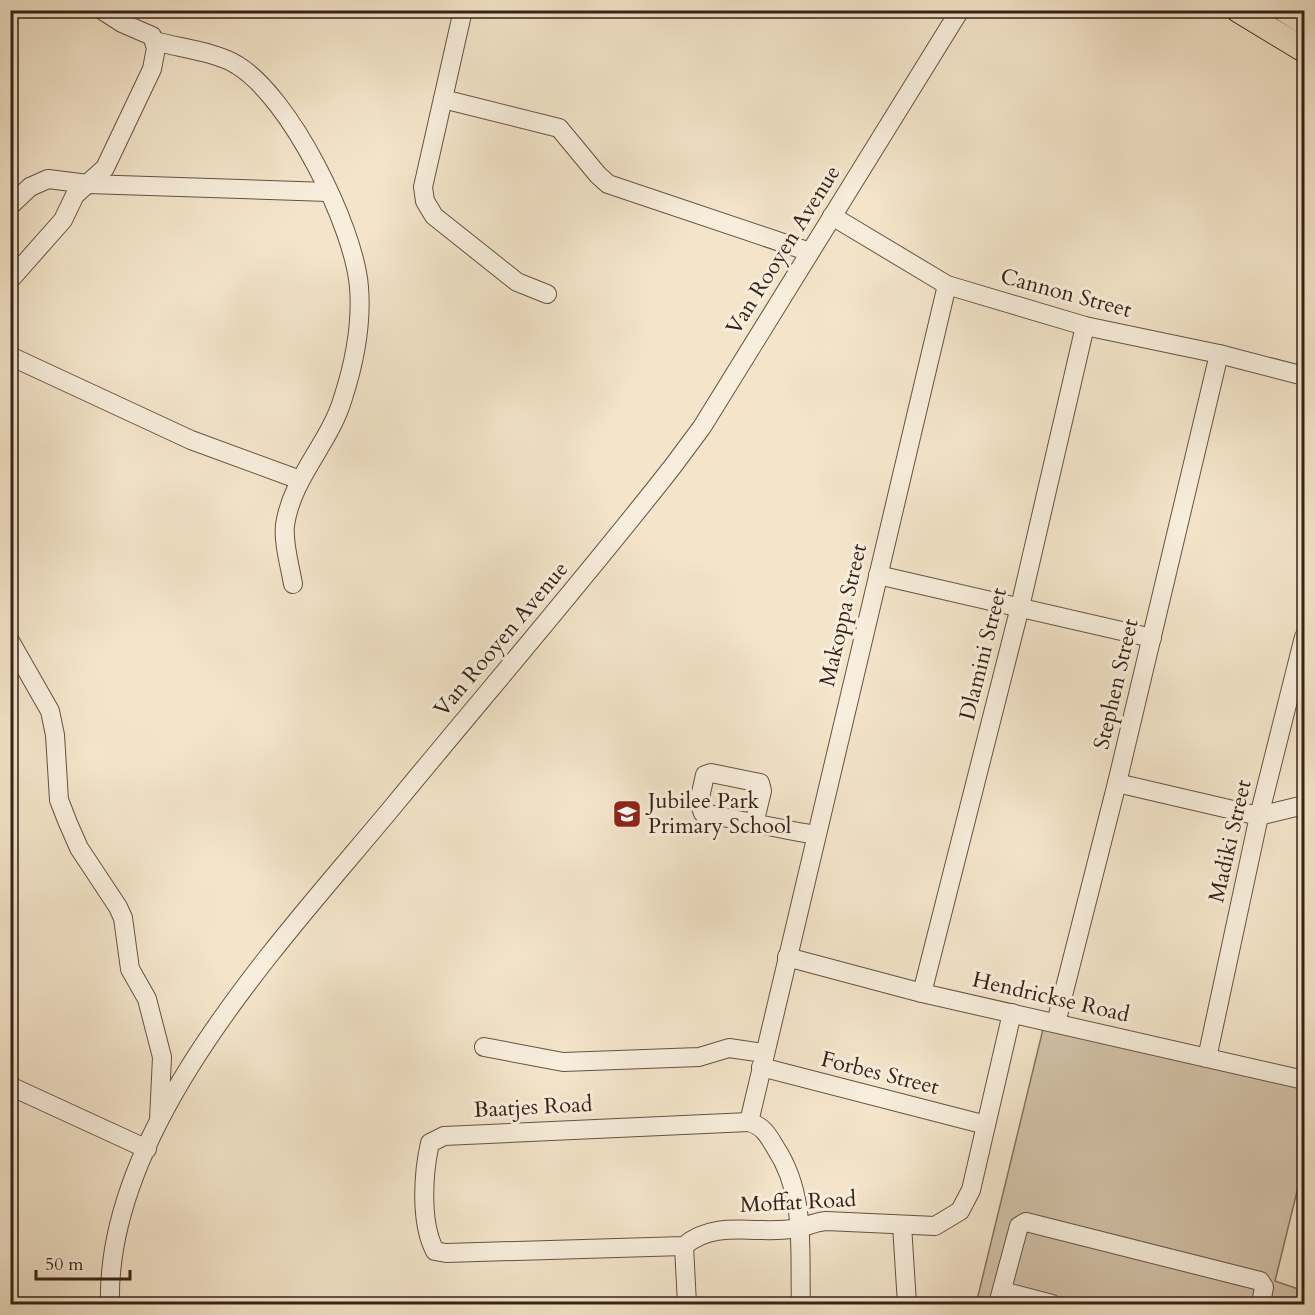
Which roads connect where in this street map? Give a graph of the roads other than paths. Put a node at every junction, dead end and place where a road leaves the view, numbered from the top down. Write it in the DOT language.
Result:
graph roads {
  1 [pos="102,10"];
  2 [pos="463,10"];
  3 [pos="960,10"];
  4 [pos="1238,10"];
  5 [pos="1285,10"];
  6 [pos="1305,22"];
  7 [pos="155,41"];
  8 [pos="1305,50"];
  9 [pos="443,99"];
  10 [pos="88,184"];
  11 [pos="328,192"];
  12 [pos="10,206"];
  13 [pos="832,216"];
  14 [pos="810,252"];
  15 [pos="10,280"];
  16 [pos="947,285"];
  17 [pos="546,294"];
  18 [pos="1085,326"];
  19 [pos="1219,354"];
  20 [pos="10,356"];
  21 [pos="1305,376"];
  22 [pos="300,480"];
  23 [pos="878,574"];
  24 [pos="293,584"];
  25 [pos="1020,607"];
  26 [pos="1305,637"];
  27 [pos="1152,638"];
  28 [pos="10,641"];
  29 [pos="1117,783"];
  30 [pos="1305,805"];
  31 [pos="1259,816"];
  32 [pos="754,824"];
  33 [pos="816,836"];
  34 [pos="787,957"];
  35 [pos="922,993"];
  36 [pos="1012,1013"];
  37 [pos="1056,1023"];
  38 [pos="484,1047"];
  39 [pos="1207,1058"];
  40 [pos="763,1060"];
  41 [pos="1305,1080"];
  42 [pos="10,1086"];
  43 [pos="749,1122"];
  44 [pos="159,1125"];
  45 [pos="986,1125"];
  46 [pos="147,1149"];
  47 [pos="902,1225"];
  48 [pos="799,1228"];
  49 [pos="684,1246"];
  50 [pos="435,1251"];
  51 [pos="1000,1298"];
  52 [pos="110,1305"];
  53 [pos="687,1305"];
  54 [pos="801,1305"];
  55 [pos="907,1305"];
  56 [pos="1052,1305"];
  57 [pos="1261,1305"];
  1 -- 7 [label="street"];
  2 -- 9 [label="street"];
  3 -- 13 [label="street, Van Rooyen Avenue"];
  4 -- 8 [label="main road"];
  5 -- 6 [label="main road"];
  7 -- 10 [label="street"];
  7 -- 11 [label="street"];
  9 -- 14 [label="street"];
  9 -- 17 [label="street"];
  10 -- 11 [label="street"];
  10 -- 12 [label="street"];
  10 -- 15 [label="street"];
  11 -- 22 [label="street"];
  13 -- 14 [label="street, Van Rooyen Avenue"];
  13 -- 16 [label="street, Cannon Street"];
  14 -- 44 [label="street, Van Rooyen Avenue"];
  16 -- 18 [label="street, Cannon Street"];
  16 -- 23 [label="street, Makoppa Street"];
  18 -- 19 [label="street, Cannon Street"];
  18 -- 25 [label="street, Dlamini Street"];
  19 -- 21 [label="street, Cannon Street"];
  19 -- 27 [label="street, Stephen Street"];
  20 -- 22 [label="street"];
  22 -- 24 [label="street"];
  23 -- 25 [label="street"];
  23 -- 33 [label="street, Makoppa Street"];
  25 -- 27 [label="street"];
  25 -- 35 [label="street, Dlamini Street"];
  26 -- 31 [label="street, Madiki Street"];
  27 -- 29 [label="street, Stephen Street"];
  28 -- 44 [label="street"];
  29 -- 31 [label="street"];
  29 -- 37 [label="street, Stephen Street"];
  30 -- 31 [label="street"];
  31 -- 39 [label="street, Madiki Street"];
  32 -- 33 [label="street"];
  33 -- 34 [label="street, Makoppa Street"];
  34 -- 35 [label="street, Hendrickse Road"];
  34 -- 40 [label="street, Makoppa Street"];
  35 -- 36 [label="street, Hendrickse Road"];
  36 -- 37 [label="street, Hendrickse Road"];
  36 -- 45 [label="street, Moffat Road"];
  37 -- 39 [label="street, Hendrickse Road"];
  38 -- 40 [label="street, Forbes Street"];
  39 -- 41 [label="street, Hendrickse Road"];
  40 -- 43 [label="street, Makoppa Street"];
  40 -- 45 [label="street, Forbes Street"];
  42 -- 46 [label="street"];
  43 -- 48 [label="street"];
  43 -- 50 [label="street, Baatjes Road"];
  44 -- 46 [label="street, Van Rooyen Avenue"];
  45 -- 47 [label="street, Moffat Road"];
  46 -- 52 [label="street, Van Rooyen Avenue"];
  47 -- 48 [label="street, Moffat Road"];
  47 -- 55 [label="street"];
  48 -- 49 [label="street, Moffat Road"];
  48 -- 54 [label="street"];
  49 -- 50 [label="street, Moffat Road"];
  49 -- 53 [label="street"];
  51 -- 56 [label="street"];
  51 -- 57 [label="street"];
}
